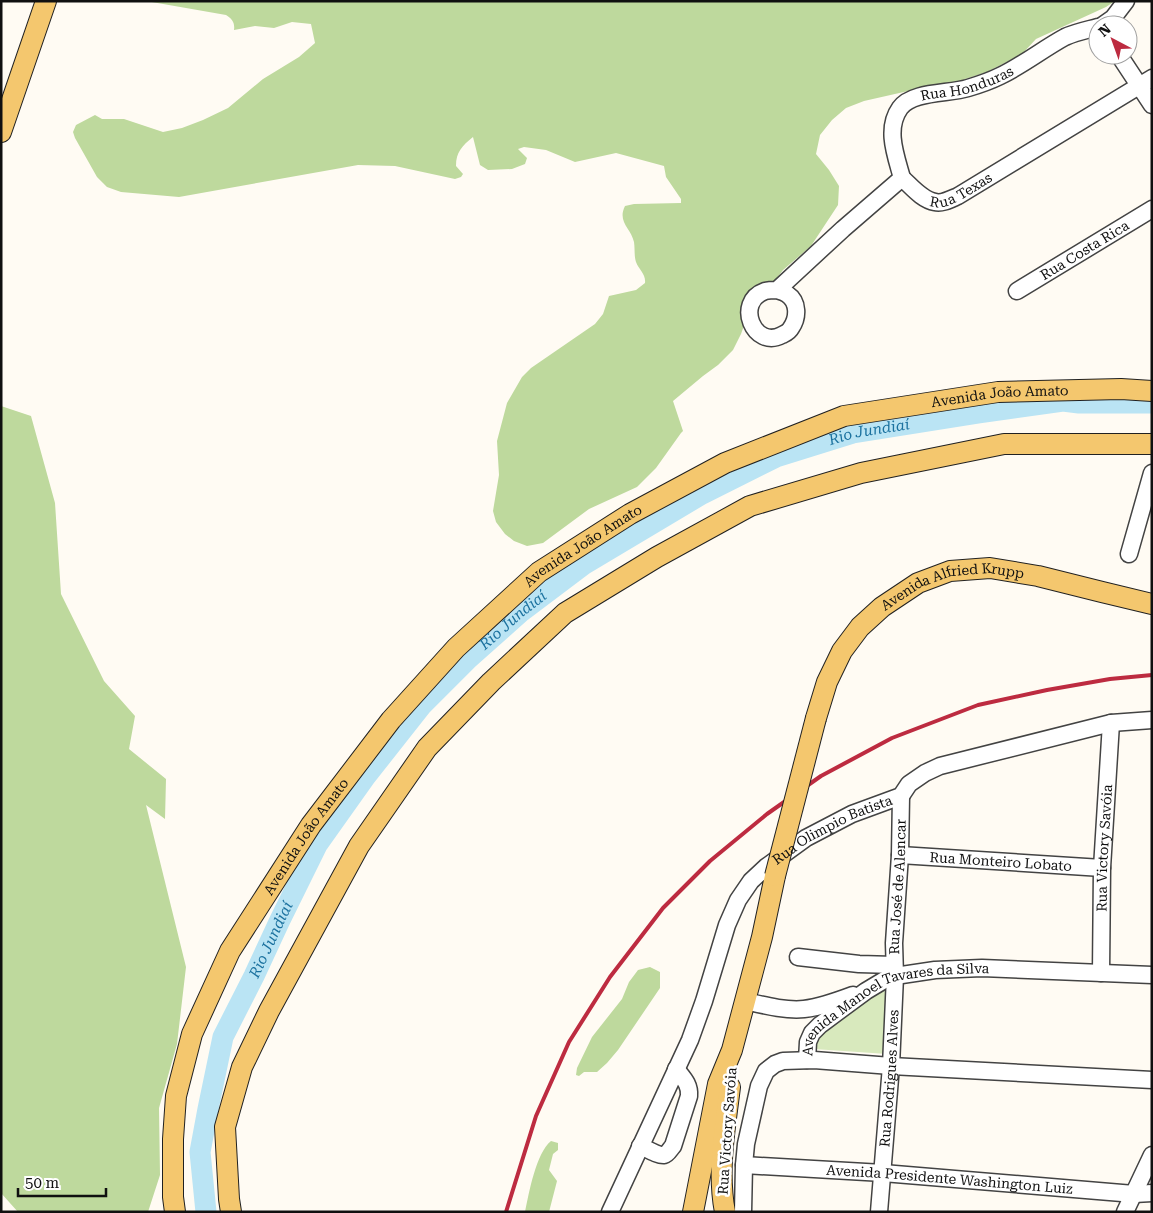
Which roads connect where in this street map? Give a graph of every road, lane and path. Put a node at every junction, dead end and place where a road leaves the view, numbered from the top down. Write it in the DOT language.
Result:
graph roads {
  1 [pos="46,1"];
  2 [pos="1126,1"];
  3 [pos="1115,15"];
  4 [pos="1088,29"];
  5 [pos="1129,65"];
  6 [pos="1146,82"];
  7 [pos="1152,106"];
  8 [pos="1,132"];
  9 [pos="902,178"];
  10 [pos="1152,209"];
  11 [pos="777,290"];
  12 [pos="1017,291"];
  13 [pos="1152,391"];
  14 [pos="1152,444"];
  15 [pos="1152,473"];
  16 [pos="1129,554"];
  17 [pos="1152,604"];
  18 [pos="1152,720"];
  19 [pos="1110,723"];
  20 [pos="901,796"];
  21 [pos="900,855"];
  22 [pos="1102,868"];
  23 [pos="798,957"];
  24 [pos="895,970"];
  25 [pos="1101,973"];
  26 [pos="1152,975"];
  27 [pos="866,991"];
  28 [pos="745,1001"];
  29 [pos="732,1050"];
  30 [pos="808,1060"];
  31 [pos="891,1066"];
  32 [pos="676,1069"];
  33 [pos="1152,1080"];
  34 [pos="640,1146"];
  35 [pos="1152,1154"];
  36 [pos="744,1165"];
  37 [pos="883,1172"];
  38 [pos="1152,1193"];
  39 [pos="1134,1194"];
  40 [pos="171,1207"];
  41 [pos="231,1212"];
  42 [pos="610,1212"];
  43 [pos="693,1212"];
  44 [pos="725,1212"];
  45 [pos="743,1212"];
  46 [pos="879,1212"];
  47 [pos="1125,1212"];
  1 -- 8 [label="main road"];
  2 -- 3 [label="street"];
  4 -- 9 [label="street, Rua Honduras"];
  5 -- 6 [label="street"];
  6 -- 7 [label="street"];
  6 -- 9 [label="street, Rua Texas"];
  9 -- 11 [label="street"];
  10 -- 12 [label="street, Rua Costa Rica"];
  11 -- 11 [label="street"];
  13 -- 40 [label="main road, Avenida João Amato"];
  14 -- 41 [label="main road"];
  15 -- 16 [label="street"];
  17 -- 28 [label="main road, Avenida Alfried Krupp, bridge"];
  18 -- 19 [label="street, Rua Olimpio Batista"];
  19 -- 20 [label="street, Rua Olimpio Batista"];
  19 -- 22 [label="street, Rua Victory Savóia"];
  20 -- 21 [label="street, Rua José de Alencar"];
  20 -- 32 [label="street, Rua Olimpio Batista"];
  21 -- 22 [label="street, Rua Monteiro Lobato"];
  21 -- 24 [label="street, Rua José de Alencar"];
  22 -- 25 [label="street, Rua Victory Savóia"];
  23 -- 24 [label="street"];
  24 -- 25 [label="street, Avenida Manoel Tavares da Silva"];
  24 -- 27 [label="street, Avenida Manoel Tavares da Silva"];
  24 -- 31 [label="street, Rua Rodrigues Alves"];
  25 -- 26 [label="street, Avenida Manoel Tavares da Silva"];
  27 -- 28 [label="street"];
  27 -- 30 [label="street, Avenida Manoel Tavares da Silva"];
  28 -- 29 [label="main road, Avenida Alfried Krupp"];
  29 -- 43 [label="main road"];
  29 -- 44 [label="main road, Rua Victory Savóia"];
  30 -- 31 [label="street"];
  30 -- 36 [label="street, Avenida Manoel Tavares da Silva"];
  31 -- 33 [label="street"];
  31 -- 37 [label="street, Rua Rodrigues Alves"];
  32 -- 34 [label="street, Rua Olimpio Batista"];
  32 -- 34 [label="street"];
  34 -- 42 [label="street, Rua Olimpio Batista"];
  35 -- 39 [label="street"];
  36 -- 37 [label="street, Avenida Presidente Washington Luiz"];
  36 -- 45 [label="street, Avenida Manoel Tavares da Silva"];
  37 -- 39 [label="street, Avenida Presidente Washington Luiz"];
  37 -- 46 [label="street, Rua Rodrigues Alves"];
  38 -- 39 [label="street, Avenida Presidente Washington Luiz"];
  39 -- 47 [label="street"];
}
